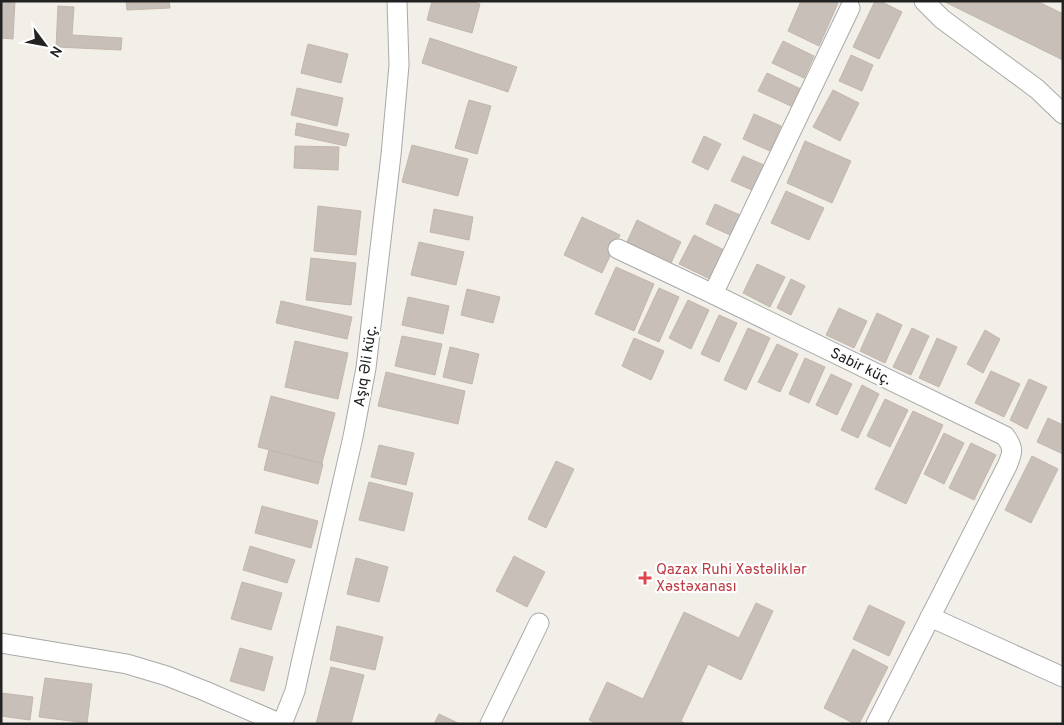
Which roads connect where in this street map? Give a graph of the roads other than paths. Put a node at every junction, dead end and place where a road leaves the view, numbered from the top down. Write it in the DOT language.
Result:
graph roads {
  1 [pos="397,1"];
  2 [pos="924,1"];
  3 [pos="850,8"];
  4 [pos="1063,114"];
  5 [pos="618,249"];
  6 [pos="713,294"];
  7 [pos="930,617"];
  8 [pos="539,623"];
  9 [pos="1,643"];
  10 [pos="1063,677"];
  11 [pos="282,724"];
  12 [pos="490,724"];
  13 [pos="876,724"];
  1 -- 11 [label="street, Aşıq Əli küç."];
  2 -- 4 [label="street"];
  3 -- 6 [label="street"];
  5 -- 6 [label="street, Sabir küç."];
  6 -- 7 [label="street, Sabir küç."];
  7 -- 10 [label="street"];
  7 -- 13 [label="street, Sabir küç."];
  8 -- 12 [label="street"];
  9 -- 11 [label="street"];
}
